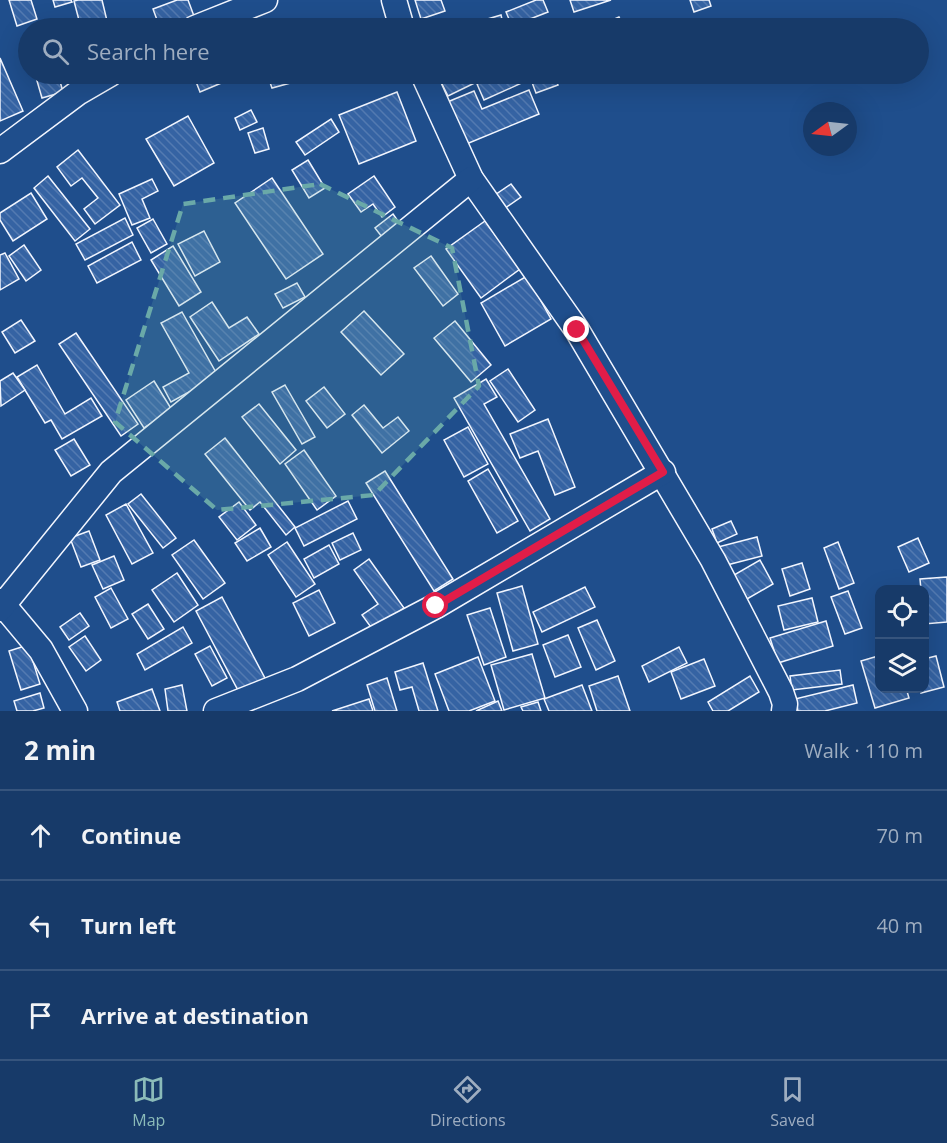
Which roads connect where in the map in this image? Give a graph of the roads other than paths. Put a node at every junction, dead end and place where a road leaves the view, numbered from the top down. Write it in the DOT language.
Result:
graph roads {
  1 [pos="266,0"];
  2 [pos="394,0"];
  3 [pos="220,18"];
  4 [pos="399,18"];
  5 [pos="93,84"];
  6 [pos="428,84"];
  7 [pos="0,151"];
  8 [pos="471,180"];
  9 [pos="663,472"];
  10 [pos="1,605"];
  11 [pos="75,711"];
  12 [pos="216,711"];
  13 [pos="784,711"];
  1 -- 3 [label="street"];
  2 -- 4 [label="street"];
  5 -- 7 [label="street"];
  6 -- 8 [label="street"];
  8 -- 9 [label="street"];
  8 -- 10 [label="street"];
  9 -- 12 [label="street"];
  9 -- 13 [label="street"];
  10 -- 11 [label="street"];
}
